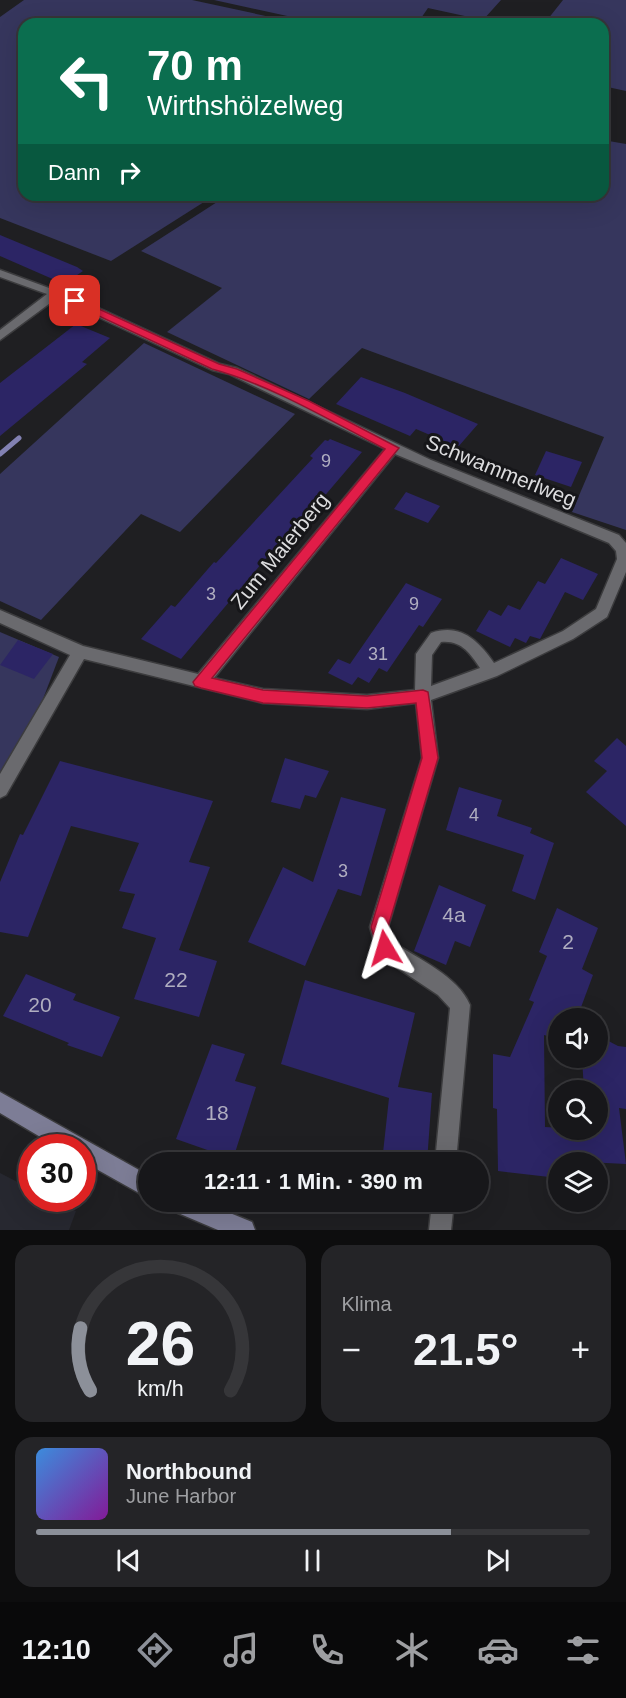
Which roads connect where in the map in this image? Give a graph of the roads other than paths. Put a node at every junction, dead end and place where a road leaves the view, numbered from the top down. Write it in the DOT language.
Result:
graph roads {
  1 [pos="0,273"];
  2 [pos="55,294"];
  3 [pos="0,336"];
  4 [pos="393,448"];
  5 [pos="0,616"];
  6 [pos="80,652"];
  7 [pos="491,671"];
  8 [pos="201,682"];
  9 [pos="423,696"];
  10 [pos="0,790"];
  11 [pos="0,1102"];
  12 [pos="56,1134"];
  13 [pos="447,1152"];
  14 [pos="96,1157"];
  15 [pos="138,1181"];
  16 [pos="202,1212"];
  17 [pos="442,1212"];
  18 [pos="244,1230"];
  19 [pos="440,1230"];
  1 -- 2 [label="street, Schwammerlweg"];
  2 -- 3 [label="street"];
  2 -- 4 [label="street, Schwammerlweg"];
  4 -- 7 [label="street, Schwammerlweg"];
  4 -- 8 [label="street, Zum Maierberg"];
  5 -- 6 [label="street"];
  6 -- 8 [label="street"];
  6 -- 10 [label="street"];
  7 -- 9 [label="street"];
  7 -- 9 [label="street"];
  8 -- 9 [label="street"];
  9 -- 13 [label="street"];
  11 -- 12 [label="street"];
  14 -- 15 [label="street"];
  16 -- 18 [label="street"];
  17 -- 19 [label="street"];
}
